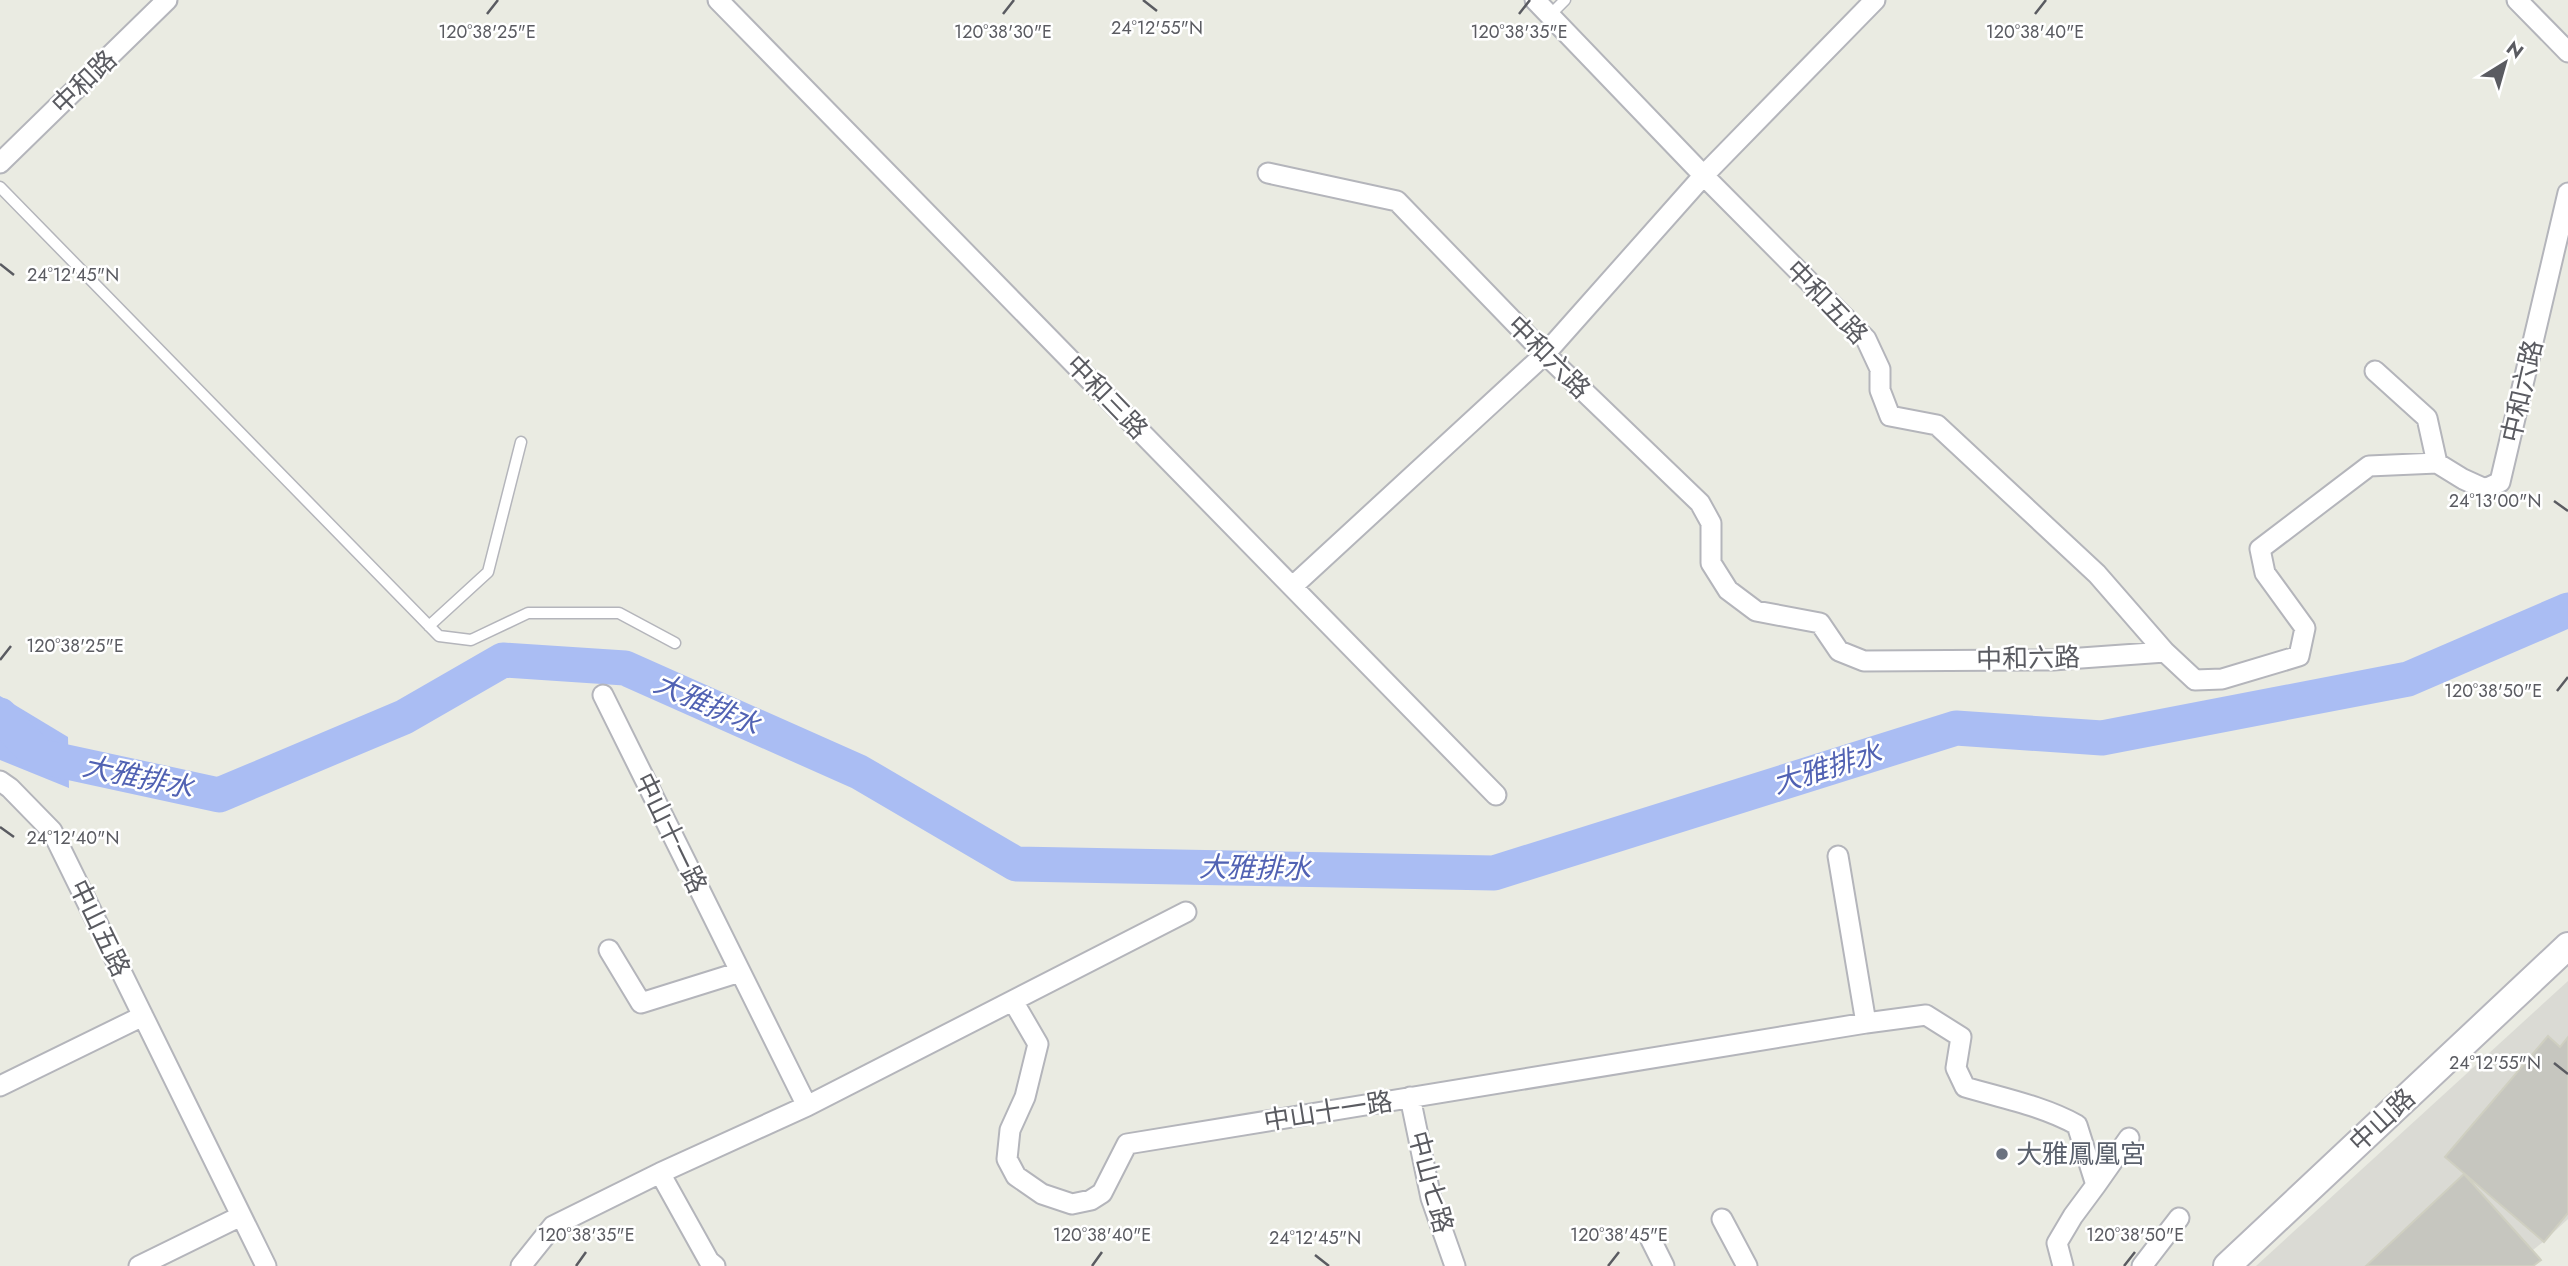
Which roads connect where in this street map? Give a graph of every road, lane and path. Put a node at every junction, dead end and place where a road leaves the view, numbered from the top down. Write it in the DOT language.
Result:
graph roads {
  1 [pos="167,0"];
  2 [pos="718,0"];
  3 [pos="1535,0"];
  4 [pos="1565,0"];
  5 [pos="1875,0"];
  6 [pos="2517,0"];
  7 [pos="1550,15"];
  8 [pos="2568,52"];
  9 [pos="0,163"];
  10 [pos="1268,173"];
  11 [pos="1705,177"];
  12 [pos="0,187"];
  13 [pos="2568,193"];
  14 [pos="1545,354"];
  15 [pos="2375,371"];
  16 [pos="521,442"];
  17 [pos="2437,463"];
  18 [pos="1293,586"];
  19 [pos="429,626"];
  20 [pos="675,643"];
  21 [pos="2165,652"];
  22 [pos="603,695"];
  23 [pos="0,781"];
  24 [pos="1496,794"];
  25 [pos="1838,856"];
  26 [pos="1186,912"];
  27 [pos="2568,946"];
  28 [pos="609,950"];
  29 [pos="740,972"];
  30 [pos="1013,1001"];
  31 [pos="143,1016"];
  32 [pos="1866,1023"];
  33 [pos="0,1086"];
  34 [pos="1410,1097"];
  35 [pos="807,1106"];
  36 [pos="2129,1138"];
  37 [pos="660,1173"];
  38 [pos="2096,1185"];
  39 [pos="241,1216"];
  40 [pos="2179,1218"];
  41 [pos="1721,1219"];
  42 [pos="1651,1240"];
  43 [pos="139,1266"];
  44 [pos="266,1266"];
  45 [pos="522,1266"];
  46 [pos="715,1266"];
  47 [pos="1455,1266"];
  48 [pos="1664,1266"];
  49 [pos="1747,1266"];
  50 [pos="2063,1266"];
  51 [pos="2142,1266"];
  52 [pos="2227,1266"];
  1 -- 9 [label="street, 中和路"];
  2 -- 18 [label="street, 中和三路"];
  3 -- 7 [label="street, 中和五路"];
  4 -- 7 [label="lane"];
  5 -- 11 [label="street"];
  6 -- 8 [label="street"];
  7 -- 11 [label="street, 中和五路"];
  10 -- 14 [label="street, 中和六路"];
  11 -- 14 [label="street"];
  11 -- 21 [label="street, 中和五路"];
  12 -- 19 [label="lane"];
  13 -- 17 [label="street, 中和六路"];
  14 -- 18 [label="street"];
  14 -- 21 [label="street, 中和六路"];
  15 -- 17 [label="street"];
  16 -- 19 [label="lane"];
  17 -- 21 [label="street"];
  18 -- 24 [label="street, 中和三路"];
  19 -- 20 [label="lane"];
  22 -- 29 [label="street, 中山十一路"];
  23 -- 31 [label="street, 中山五路"];
  25 -- 32 [label="street"];
  26 -- 30 [label="street"];
  27 -- 52 [label="main road, 中山路"];
  28 -- 29 [label="street"];
  29 -- 35 [label="street, 中山十一路"];
  30 -- 34 [label="street, 中山十一路"];
  30 -- 35 [label="street"];
  31 -- 33 [label="street"];
  31 -- 39 [label="street, 中山五路"];
  32 -- 34 [label="street, 中山十一路"];
  32 -- 38 [label="street, 中山十一路"];
  34 -- 47 [label="street, 中山七路"];
  35 -- 37 [label="street"];
  36 -- 38 [label="street"];
  37 -- 45 [label="street"];
  37 -- 46 [label="street"];
  38 -- 50 [label="street"];
  39 -- 43 [label="street"];
  39 -- 44 [label="street, 中山五路"];
  40 -- 51 [label="street"];
  41 -- 49 [label="street"];
  42 -- 48 [label="street"];
}
